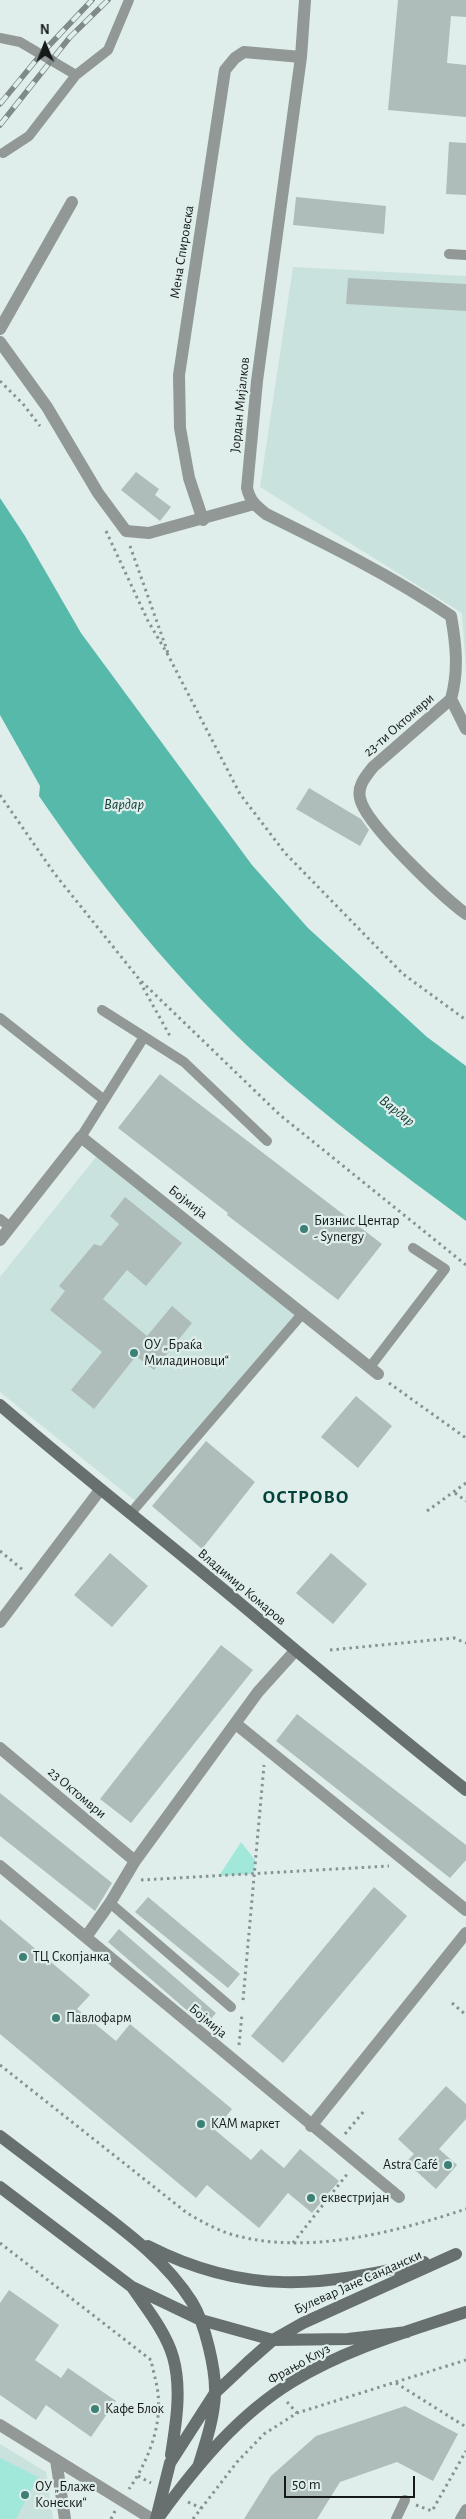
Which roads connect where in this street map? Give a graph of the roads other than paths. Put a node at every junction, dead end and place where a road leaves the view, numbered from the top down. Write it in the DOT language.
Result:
graph roads {
  1 [pos="129,0"];
  2 [pos="306,0"];
  3 [pos="0,38"];
  4 [pos="301,57"];
  5 [pos="76,75"];
  6 [pos="1,154"];
  7 [pos="72,202"];
  8 [pos="449,254"];
  9 [pos="466,255"];
  10 [pos="0,329"];
  11 [pos="0,342"];
  12 [pos="254,504"];
  13 [pos="203,520"];
  14 [pos="452,699"];
  15 [pos="466,729"];
  16 [pos="466,914"];
  17 [pos="102,1010"];
  18 [pos="0,1018"];
  19 [pos="144,1037"];
  20 [pos="103,1099"];
  21 [pos="81,1137"];
  22 [pos="267,1141"];
  23 [pos="5,1223"];
  24 [pos="0,1240"];
  25 [pos="413,1248"];
  26 [pos="302,1313"];
  27 [pos="374,1371"];
  28 [pos="0,1405"];
  29 [pos="100,1490"];
  30 [pos="130,1514"];
  31 [pos="0,1622"];
  32 [pos="295,1651"];
  33 [pos="236,1724"];
  34 [pos="0,1748"];
  35 [pos="466,1790"];
  36 [pos="135,1861"];
  37 [pos="0,1866"];
  38 [pos="110,1903"];
  39 [pos="466,1910"];
  40 [pos="466,1933"];
  41 [pos="86,1938"];
  42 [pos="231,2007"];
  43 [pos="311,2126"];
  44 [pos="0,2136"];
  45 [pos="0,2187"];
  46 [pos="398,2197"];
  47 [pos="137,2240"];
  48 [pos="461,2253"];
  49 [pos="132,2287"];
  50 [pos="466,2312"];
  51 [pos="201,2320"];
  52 [pos="406,2332"];
  53 [pos="274,2340"];
  54 [pos="215,2393"];
  55 [pos="0,2425"];
  56 [pos="56,2460"];
  57 [pos="170,2463"];
  58 [pos="199,2464"];
  59 [pos="405,2500"];
  60 [pos="466,2509"];
  61 [pos="65,2519"];
  62 [pos="152,2519"];
  63 [pos="157,2519"];
  64 [pos="396,2519"];
  65 [pos="460,2519"];
  1 -- 5 [label="lane"];
  2 -- 4 [label="street, Јордан Мијалков"];
  3 -- 5 [label="lane"];
  4 -- 12 [label="street, Јордан Мијалков"];
  4 -- 13 [label="street, Мена Спировска"];
  5 -- 6 [label="lane"];
  7 -- 10 [label="street"];
  8 -- 9 [label="lane"];
  11 -- 13 [label="street"];
  12 -- 13 [label="street"];
  12 -- 14 [label="street"];
  14 -- 15 [label="street, 23-ти Октомври"];
  14 -- 16 [label="street, 23-ти Октомври"];
  17 -- 19 [label="lane"];
  18 -- 20 [label="lane"];
  19 -- 20 [label="lane"];
  19 -- 22 [label="lane"];
  20 -- 21 [label="lane"];
  21 -- 23 [label="street"];
  21 -- 26 [label="street, Бојмија"];
  23 -- 24 [label="street"];
  25 -- 27 [label="lane"];
  26 -- 27 [label="street, Бојмија"];
  26 -- 30 [label="lane"];
  28 -- 29 [label="street, Владимир Комаров"];
  29 -- 30 [label="street, Владимир Комаров"];
  29 -- 31 [label="street"];
  30 -- 32 [label="street, Владимир Комаров"];
  32 -- 33 [label="street"];
  32 -- 35 [label="street, Владимир Комаров"];
  33 -- 36 [label="street"];
  33 -- 39 [label="street"];
  34 -- 36 [label="street, 23 Октомври"];
  36 -- 38 [label="street"];
  37 -- 41 [label="street, Бојмија"];
  38 -- 41 [label="street"];
  38 -- 42 [label="lane"];
  40 -- 43 [label="street"];
  41 -- 43 [label="street, Бојмија"];
  43 -- 46 [label="street, Бојмија"];
  44 -- 47 [label="street"];
  45 -- 49 [label="street"];
  47 -- 48 [label="street, Булевар Јане Сандански"];
  47 -- 51 [label="street, Фрањо Клуз"];
  48 -- 53 [label="street, Булевар Јане Сандански"];
  49 -- 51 [label="street"];
  49 -- 57 [label="street"];
  50 -- 52 [label="street"];
  51 -- 53 [label="street"];
  51 -- 54 [label="street, Фрањо Клуз"];
  52 -- 53 [label="street"];
  52 -- 58 [label="street, Фрањо Клуз"];
  53 -- 54 [label="street, Фрањо Клуз"];
  54 -- 57 [label="street, Фрањо Клуз"];
  54 -- 58 [label="street, Фрањо Клуз"];
  55 -- 56 [label="street"];
  56 -- 61 [label="street"];
  56 -- 62 [label="street"];
  57 -- 63 [label="street, Фрањо Клуз"];
  58 -- 63 [label="street, Фрањо Клуз"];
  59 -- 64 [label="lane"];
  60 -- 65 [label="lane"];
}
